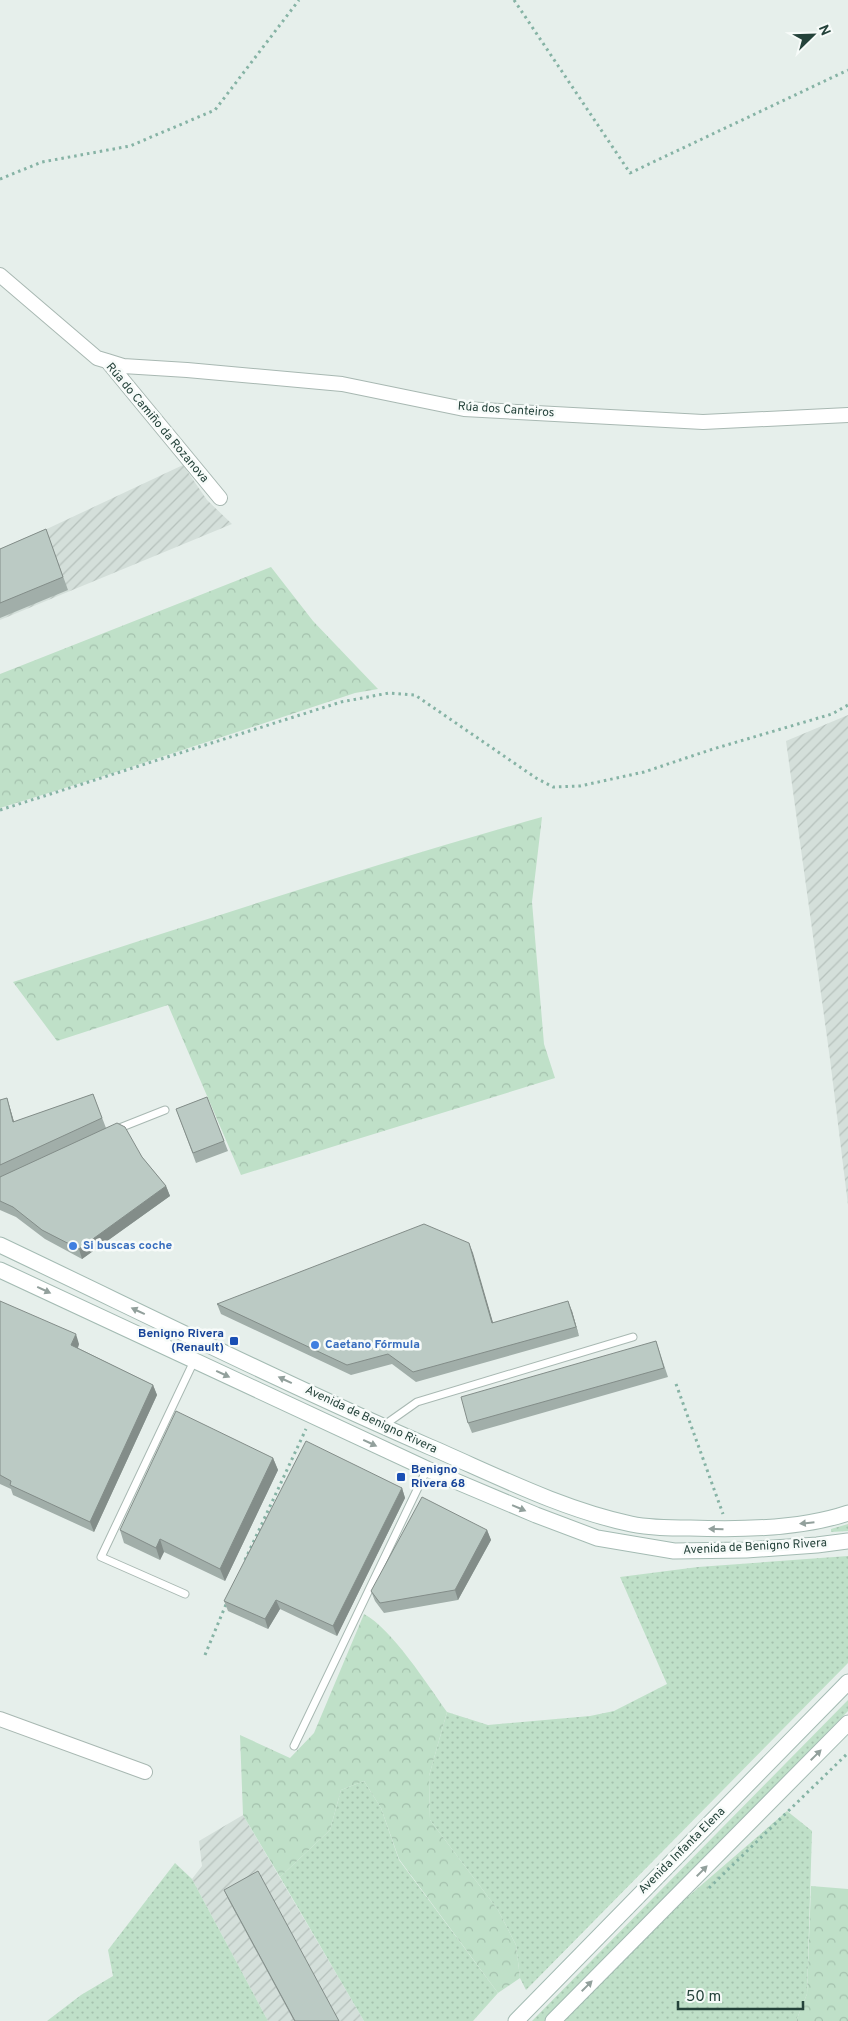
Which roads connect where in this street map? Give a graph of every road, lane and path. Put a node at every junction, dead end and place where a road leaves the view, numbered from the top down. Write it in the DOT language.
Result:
graph roads {
  1 [pos="298,0"];
  2 [pos="514,0"];
  3 [pos="848,70"];
  4 [pos="0,179"];
  5 [pos="0,275"];
  6 [pos="107,362"];
  7 [pos="848,415"];
  8 [pos="220,498"];
  9 [pos="848,705"];
  10 [pos="0,810"];
  11 [pos="164,1110"];
  12 [pos="113,1131"];
  13 [pos="0,1245"];
  14 [pos="0,1270"];
  15 [pos="632,1337"];
  16 [pos="194,1360"];
  17 [pos="676,1384"];
  18 [pos="312,1416"];
  19 [pos="382,1426"];
  20 [pos="427,1470"];
  21 [pos="848,1513"];
  22 [pos="726,1530"];
  23 [pos="848,1541"];
  24 [pos="242,1566"];
  25 [pos="185,1594"];
  26 [pos="227,1601"];
  27 [pos="205,1655"];
  28 [pos="848,1682"];
  29 [pos="0,1719"];
  30 [pos="847,1726"];
  31 [pos="294,1746"];
  32 [pos="145,1772"];
  33 [pos="516,2021"];
  34 [pos="553,2021"];
  1 -- 4 [label="path"];
  2 -- 3 [label="path"];
  5 -- 6 [label="street, Rúa do Camiño da Rozanova"];
  6 -- 7 [label="street, Rúa dos Canteiros"];
  6 -- 8 [label="street, Rúa do Camiño da Rozanova"];
  9 -- 10 [label="path"];
  11 -- 12 [label="lane"];
  19 -- 13 [label="main road, Avenida de Benigno Rivera, one-way"];
  14 -- 16 [label="main road, Avenida de Benigno Rivera, one-way"];
  15 -- 19 [label="lane"];
  16 -- 18 [label="main road, Avenida de Benigno Rivera, one-way"];
  16 -- 25 [label="lane"];
  17 -- 22 [label="path"];
  18 -- 20 [label="main road, Avenida de Benigno Rivera, one-way"];
  18 -- 24 [label="path"];
  22 -- 19 [label="main road, Avenida de Benigno Rivera, one-way"];
  20 -- 23 [label="main road, Avenida de Benigno Rivera, one-way"];
  20 -- 31 [label="lane"];
  21 -- 22 [label="main road, Avenida de Benigno Rivera, one-way"];
  26 -- 27 [label="path"];
  28 -- 33 [label="main road, Avenida Infanta Elena"];
  29 -- 32 [label="street"];
  34 -- 30 [label="main road, one-way"];
}
